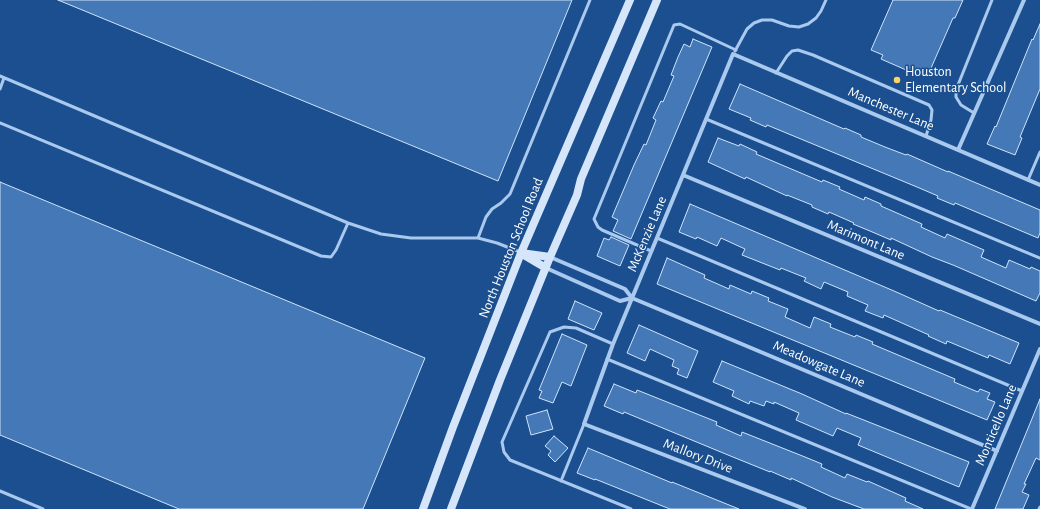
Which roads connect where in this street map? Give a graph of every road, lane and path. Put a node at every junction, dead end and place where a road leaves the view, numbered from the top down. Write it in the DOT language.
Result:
graph roads {
  1 [pos="590,0"];
  2 [pos="630,0"];
  3 [pos="657,0"];
  4 [pos="826,0"];
  5 [pos="992,0"];
  6 [pos="1024,0"];
  7 [pos="736,50"];
  8 [pos="733,54"];
  9 [pos="776,73"];
  10 [pos="0,76"];
  11 [pos="4,78"];
  12 [pos="0,88"];
  13 [pos="974,113"];
  14 [pos="706,119"];
  15 [pos="0,123"];
  16 [pos="926,136"];
  17 [pos="958,150"];
  18 [pos="1040,152"];
  19 [pos="683,176"];
  20 [pos="1028,180"];
  21 [pos="1040,185"];
  22 [pos="348,223"];
  23 [pos="478,238"];
  24 [pos="657,238"];
  25 [pos="651,251"];
  26 [pos="521,253"];
  27 [pos="550,257"];
  28 [pos="1040,258"];
  29 [pos="546,268"];
  30 [pos="632,298"];
  31 [pos="1040,324"];
  32 [pos="613,344"];
  33 [pos="1040,349"];
  34 [pos="607,359"];
  35 [pos="1022,390"];
  36 [pos="584,424"];
  37 [pos="997,451"];
  38 [pos="561,481"];
  39 [pos="0,491"];
  40 [pos="43,509"];
  41 [pos="423,509"];
  42 [pos="451,509"];
  43 [pos="631,509"];
  44 [pos="805,509"];
  45 [pos="972,509"];
  1 -- 23 [label="lane"];
  2 -- 26 [label="main road, North Houston School Road"];
  3 -- 27 [label="main road"];
  4 -- 7 [label="lane"];
  5 -- 13 [label="lane"];
  6 -- 13 [label="street"];
  7 -- 8 [label="lane"];
  7 -- 25 [label="lane"];
  8 -- 9 [label="street, Manchester Lane"];
  8 -- 14 [label="street, McKenzie Lane"];
  9 -- 16 [label="street, Manchester Lane"];
  9 -- 16 [label="lane"];
  10 -- 11 [label="lane"];
  11 -- 12 [label="lane"];
  11 -- 22 [label="lane"];
  13 -- 17 [label="street"];
  14 -- 19 [label="street, McKenzie Lane"];
  14 -- 28 [label="lane"];
  15 -- 22 [label="lane"];
  16 -- 17 [label="street, Manchester Lane"];
  17 -- 20 [label="street, Manchester Lane"];
  18 -- 20 [label="lane"];
  19 -- 24 [label="street, McKenzie Lane"];
  19 -- 31 [label="street, Marimont Lane"];
  20 -- 21 [label="street, Manchester Lane"];
  22 -- 23 [label="lane"];
  23 -- 26 [label="lane"];
  24 -- 25 [label="street, McKenzie Lane"];
  24 -- 35 [label="lane"];
  25 -- 30 [label="street, McKenzie Lane"];
  26 -- 27 [label="main road"];
  26 -- 29 [label="main road"];
  26 -- 41 [label="main road, North Houston School Road"];
  27 -- 29 [label="main road"];
  27 -- 30 [label="street, Meadowgate Lane"];
  29 -- 30 [label="street, Meadowgate Lane"];
  29 -- 42 [label="main road"];
  30 -- 32 [label="street, McKenzie Lane"];
  30 -- 37 [label="street, Meadowgate Lane"];
  32 -- 34 [label="street, McKenzie Lane"];
  32 -- 38 [label="lane"];
  33 -- 35 [label="street, Monticello Lane"];
  34 -- 36 [label="street, McKenzie Lane"];
  34 -- 45 [label="lane"];
  35 -- 37 [label="street, Monticello Lane"];
  36 -- 38 [label="lane"];
  36 -- 44 [label="street, Mallory Drive"];
  37 -- 45 [label="street, Monticello Lane"];
  38 -- 43 [label="lane"];
  39 -- 40 [label="lane"];
}
